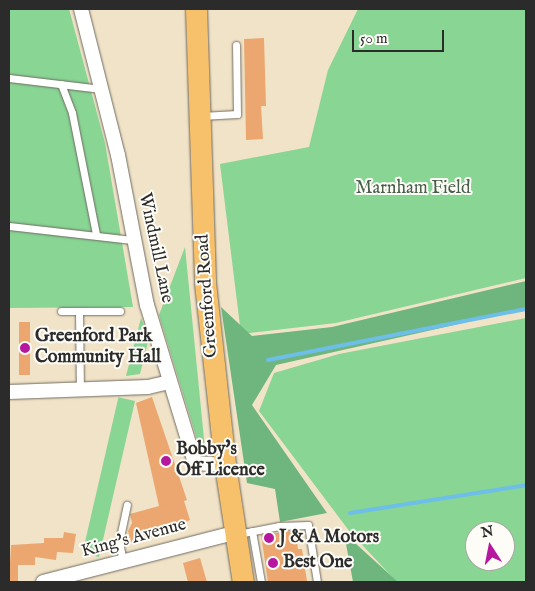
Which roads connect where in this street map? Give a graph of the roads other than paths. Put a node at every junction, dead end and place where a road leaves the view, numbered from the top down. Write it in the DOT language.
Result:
graph roads {
  1 [pos="81,9"];
  2 [pos="196,9"];
  3 [pos="236,45"];
  4 [pos="9,78"];
  5 [pos="61,84"];
  6 [pos="101,89"];
  7 [pos="198,116"];
  8 [pos="9,226"];
  9 [pos="96,234"];
  10 [pos="132,240"];
  11 [pos="61,311"];
  12 [pos="79,311"];
  13 [pos="120,311"];
  14 [pos="169,382"];
  15 [pos="80,390"];
  16 [pos="9,392"];
  17 [pos="225,465"];
  18 [pos="127,505"];
  19 [pos="240,533"];
  20 [pos="124,562"];
  21 [pos="43,582"];
  22 [pos="243,582"];
  23 [pos="260,582"];
  24 [pos="317,582"];
  1 -- 6 [label="street, Windmill Lane"];
  2 -- 7 [label="main road, Greenford Road"];
  3 -- 7 [label="lane"];
  4 -- 5 [label="lane"];
  5 -- 6 [label="lane"];
  5 -- 9 [label="lane"];
  6 -- 10 [label="street, Windmill Lane"];
  7 -- 17 [label="main road, Greenford Road"];
  8 -- 9 [label="lane"];
  9 -- 10 [label="lane"];
  10 -- 14 [label="street, Windmill Lane"];
  11 -- 12 [label="lane"];
  12 -- 13 [label="lane"];
  12 -- 15 [label="lane"];
  14 -- 15 [label="street"];
  14 -- 17 [label="street, Windmill Lane"];
  15 -- 16 [label="street"];
  17 -- 19 [label="main road, Greenford Road"];
  18 -- 20 [label="lane"];
  19 -- 20 [label="street, King's Avenue"];
  19 -- 22 [label="main road, Greenford Road"];
  19 -- 23 [label="lane"];
  19 -- 24 [label="lane"];
  20 -- 21 [label="street, King's Avenue"];
}
